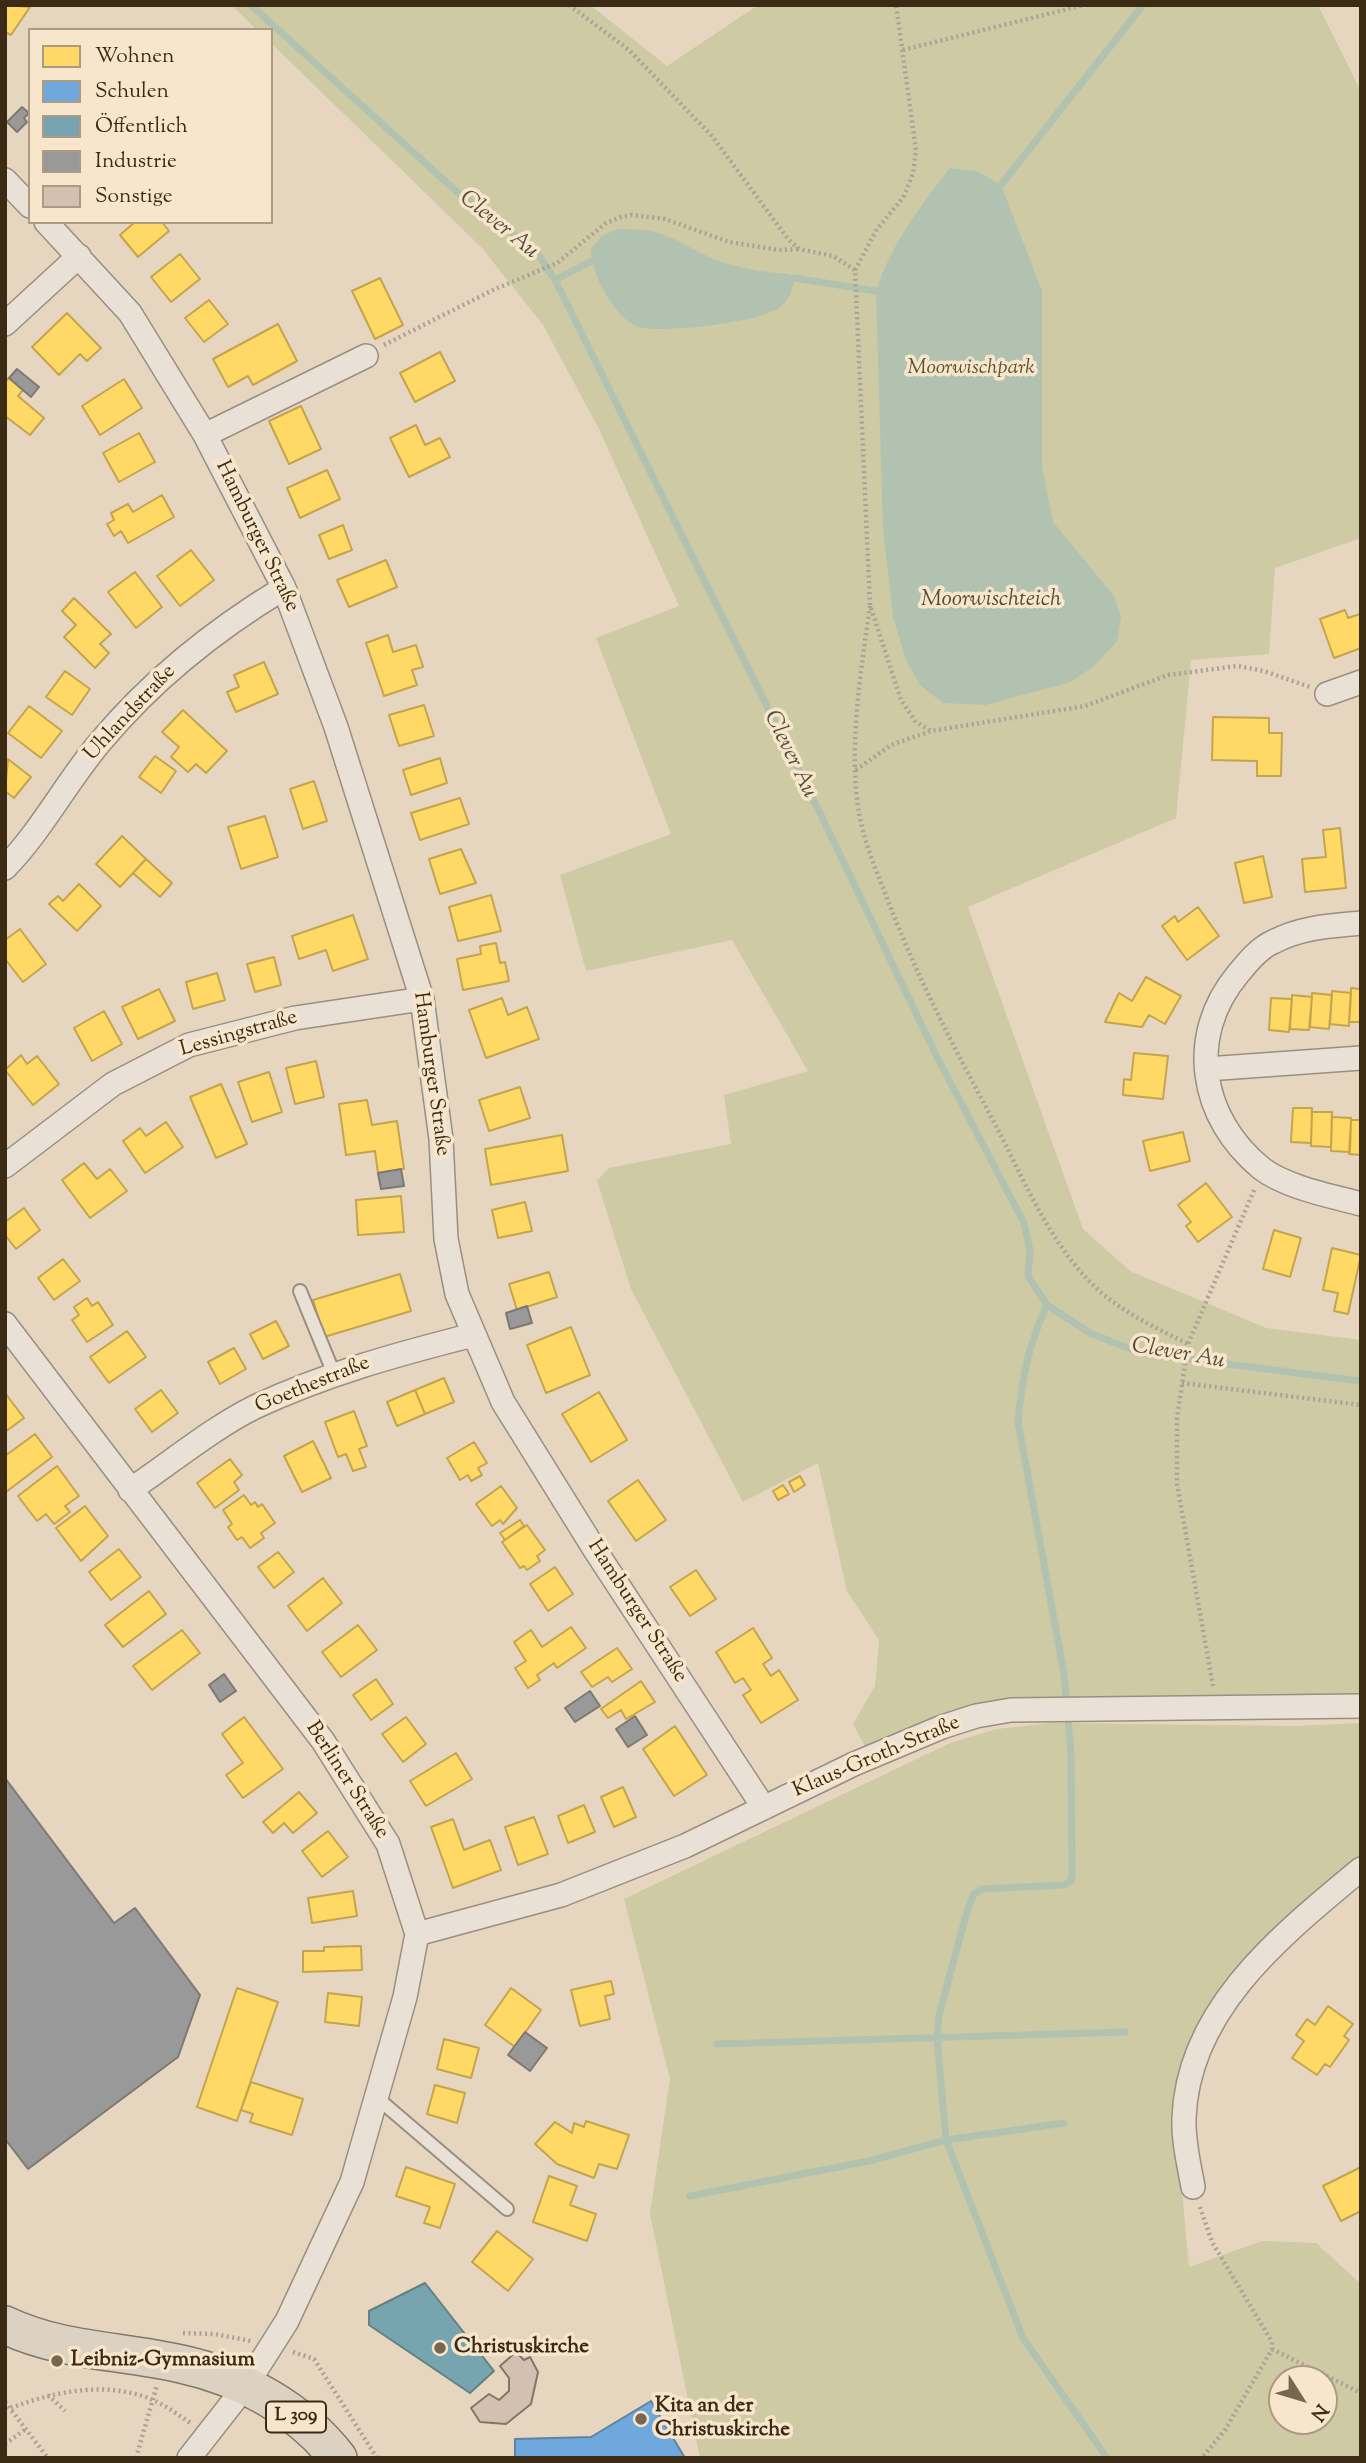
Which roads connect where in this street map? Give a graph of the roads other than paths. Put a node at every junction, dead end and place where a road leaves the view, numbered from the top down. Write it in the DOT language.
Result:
graph roads {
  1 [pos="5,180"];
  2 [pos="28,204"];
  3 [pos="48,224"];
  4 [pos="79,256"];
  5 [pos="5,324"];
  6 [pos="373,351"];
  7 [pos="205,435"];
  8 [pos="284,587"];
  9 [pos="1361,681"];
  10 [pos="1327,694"];
  11 [pos="5,868"];
  12 [pos="1361,923"];
  13 [pos="422,999"];
  14 [pos="1361,1058"];
  15 [pos="1207,1069"];
  16 [pos="5,1166"];
  17 [pos="1361,1204"];
  18 [pos="300,1291"];
  19 [pos="5,1324"];
  20 [pos="473,1335"];
  21 [pos="334,1374"];
  22 [pos="130,1490"];
  23 [pos="1361,1706"];
  24 [pos="764,1808"];
  25 [pos="1361,1870"];
  26 [pos="418,1934"];
  27 [pos="376,2097"];
  28 [pos="1193,2187"];
  29 [pos="506,2209"];
  30 [pos="5,2325"];
  31 [pos="247,2384"];
  32 [pos="189,2458"];
  33 [pos="338,2458"];
  1 -- 2 [label="street"];
  3 -- 4 [label="street, Hamburger Straße"];
  4 -- 5 [label="street"];
  4 -- 7 [label="street, Hamburger Straße"];
  6 -- 7 [label="street"];
  7 -- 8 [label="street, Hamburger Straße"];
  8 -- 11 [label="street, Uhlandstraße"];
  8 -- 13 [label="street, Hamburger Straße"];
  9 -- 10 [label="street"];
  12 -- 15 [label="street"];
  13 -- 16 [label="street, Lessingstraße"];
  13 -- 20 [label="street, Hamburger Straße"];
  14 -- 15 [label="street"];
  15 -- 17 [label="street"];
  18 -- 21 [label="lane"];
  19 -- 22 [label="street, Berliner Straße"];
  20 -- 21 [label="street, Goethestraße"];
  20 -- 24 [label="street, Hamburger Straße"];
  21 -- 22 [label="street, Goethestraße"];
  22 -- 26 [label="street, Berliner Straße"];
  23 -- 24 [label="street, Klaus-Groth-Straße"];
  24 -- 26 [label="street, Klaus-Groth-Straße"];
  25 -- 28 [label="street"];
  26 -- 27 [label="street"];
  27 -- 29 [label="lane"];
  27 -- 31 [label="street"];
  30 -- 31 [label="main road, L 309"];
  31 -- 32 [label="street"];
  31 -- 33 [label="main road, L 309"];
}
